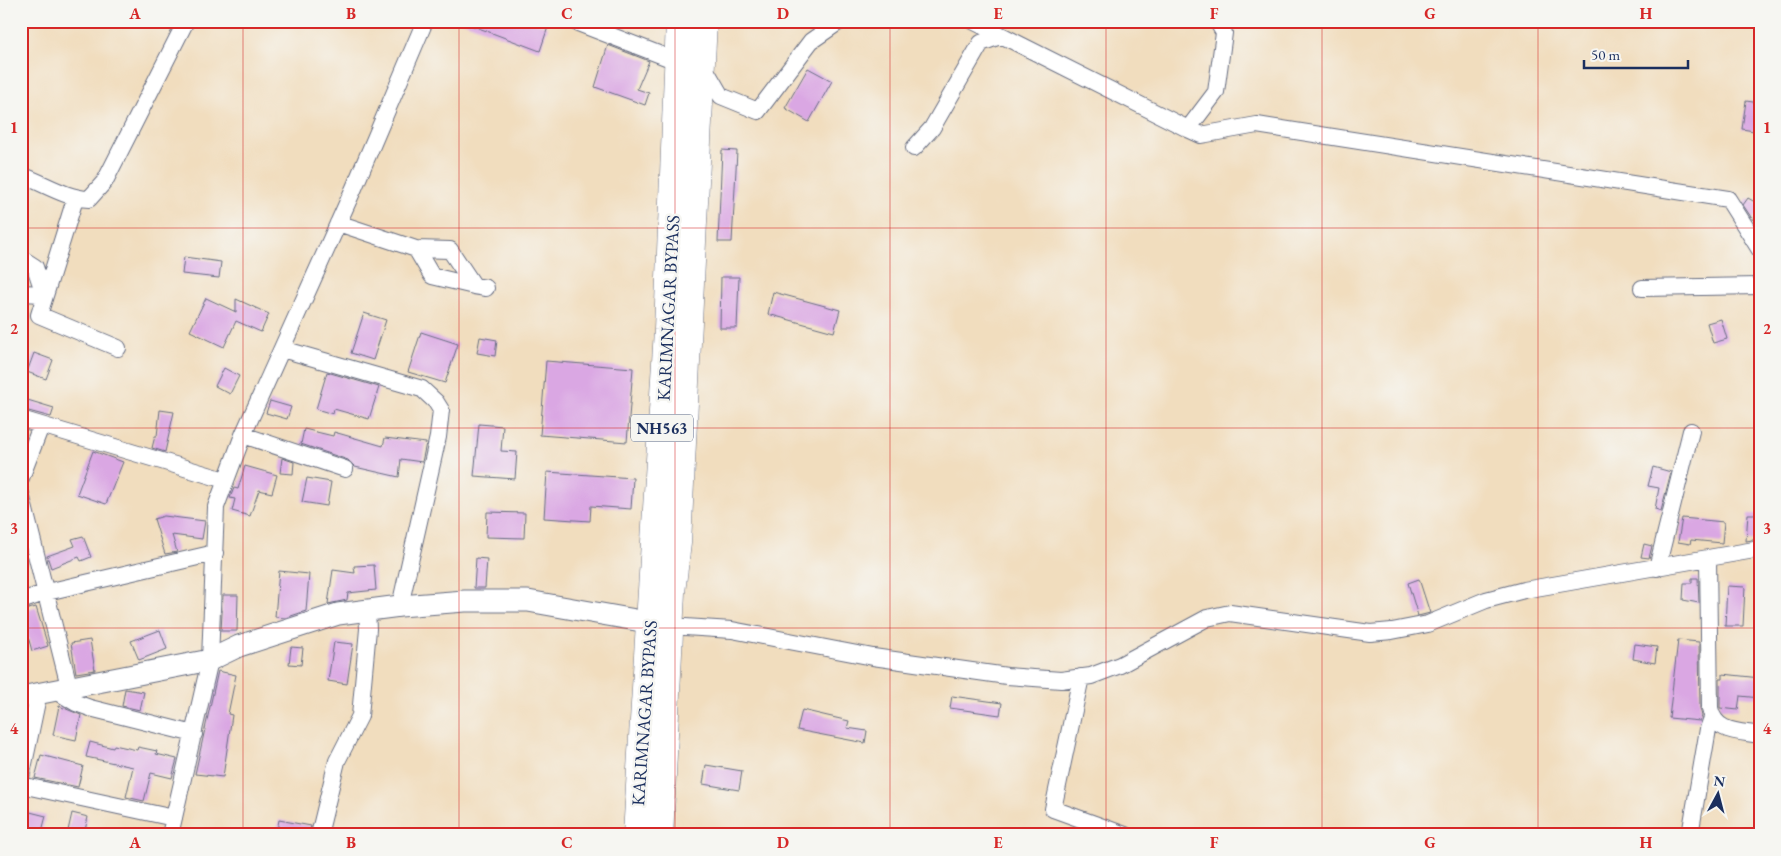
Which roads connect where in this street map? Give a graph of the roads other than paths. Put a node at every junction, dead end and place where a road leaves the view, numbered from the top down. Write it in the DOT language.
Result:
graph roads {
  1 [pos="186,21"];
  2 [pos="425,21"];
  3 [pos="572,21"];
  4 [pos="680,21"];
  5 [pos="703,21"];
  6 [pos="840,21"];
  7 [pos="972,21"];
  8 [pos="1217,21"];
  9 [pos="1000,36"];
  10 [pos="690,62"];
  11 [pos="1188,129"];
  12 [pos="914,148"];
  13 [pos="21,176"];
  14 [pos="75,199"];
  15 [pos="338,223"];
  16 [pos="416,249"];
  17 [pos="1760,250"];
  18 [pos="21,258"];
  19 [pos="1760,286"];
  20 [pos="1642,288"];
  21 [pos="21,293"];
  22 [pos="44,294"];
  23 [pos="118,348"];
  24 [pos="282,349"];
  25 [pos="21,419"];
  26 [pos="41,426"];
  27 [pos="1690,431"];
  28 [pos="243,435"];
  29 [pos="345,469"];
  30 [pos="21,478"];
  31 [pos="225,480"];
  32 [pos="21,494"];
  33 [pos="1760,549"];
  34 [pos="215,553"];
  35 [pos="1708,559"];
  36 [pos="1657,568"];
  37 [pos="47,592"];
  38 [pos="21,601"];
  39 [pos="400,606"];
  40 [pos="367,610"];
  41 [pos="659,625"];
  42 [pos="210,660"];
  43 [pos="1081,677"];
  44 [pos="45,691"];
  45 [pos="1712,718"];
  46 [pos="194,734"];
  47 [pos="1760,735"];
  48 [pos="21,778"];
  49 [pos="21,785"];
  50 [pos="174,818"];
  51 [pos="170,835"];
  52 [pos="319,835"];
  53 [pos="637,835"];
  54 [pos="659,835"];
  55 [pos="1125,835"];
  56 [pos="1690,835"];
  1 -- 14 [label="street"];
  2 -- 15 [label="street"];
  3 -- 10 [label="street"];
  4 -- 10 [label="highway, KARIMNAGAR BYPASS / NH563"];
  5 -- 10 [label="highway, NH563"];
  6 -- 10 [label="street"];
  7 -- 9 [label="street"];
  8 -- 11 [label="street"];
  9 -- 11 [label="street"];
  9 -- 12 [label="street"];
  10 -- 41 [label="highway, KARIMNAGAR BYPASS / NH563"];
  10 -- 41 [label="highway, KARIMNAGAR BYPASS / NH563"];
  11 -- 17 [label="street"];
  13 -- 14 [label="street"];
  14 -- 22 [label="street"];
  15 -- 16 [label="street"];
  15 -- 24 [label="street"];
  16 -- 16 [label="street"];
  18 -- 22 [label="street"];
  19 -- 20 [label="street"];
  21 -- 22 [label="street"];
  22 -- 23 [label="street"];
  24 -- 28 [label="street"];
  24 -- 39 [label="street"];
  25 -- 26 [label="street"];
  26 -- 30 [label="street"];
  26 -- 31 [label="street"];
  27 -- 36 [label="street"];
  28 -- 29 [label="street"];
  28 -- 31 [label="street"];
  31 -- 34 [label="street"];
  32 -- 37 [label="street"];
  33 -- 35 [label="street"];
  34 -- 37 [label="street"];
  34 -- 42 [label="street"];
  35 -- 36 [label="street"];
  35 -- 45 [label="street"];
  36 -- 43 [label="street"];
  37 -- 38 [label="street"];
  37 -- 44 [label="street"];
  39 -- 40 [label="street"];
  39 -- 41 [label="street"];
  40 -- 42 [label="street"];
  40 -- 52 [label="street"];
  41 -- 43 [label="street"];
  41 -- 53 [label="highway, KARIMNAGAR BYPASS / NH563"];
  41 -- 54 [label="highway, KARIMNAGAR BYPASS / NH563"];
  42 -- 44 [label="street"];
  42 -- 46 [label="street"];
  43 -- 55 [label="street"];
  44 -- 46 [label="street"];
  44 -- 48 [label="street"];
  45 -- 47 [label="street"];
  45 -- 56 [label="street"];
  46 -- 50 [label="street"];
  49 -- 50 [label="street"];
  50 -- 51 [label="street"];
}
